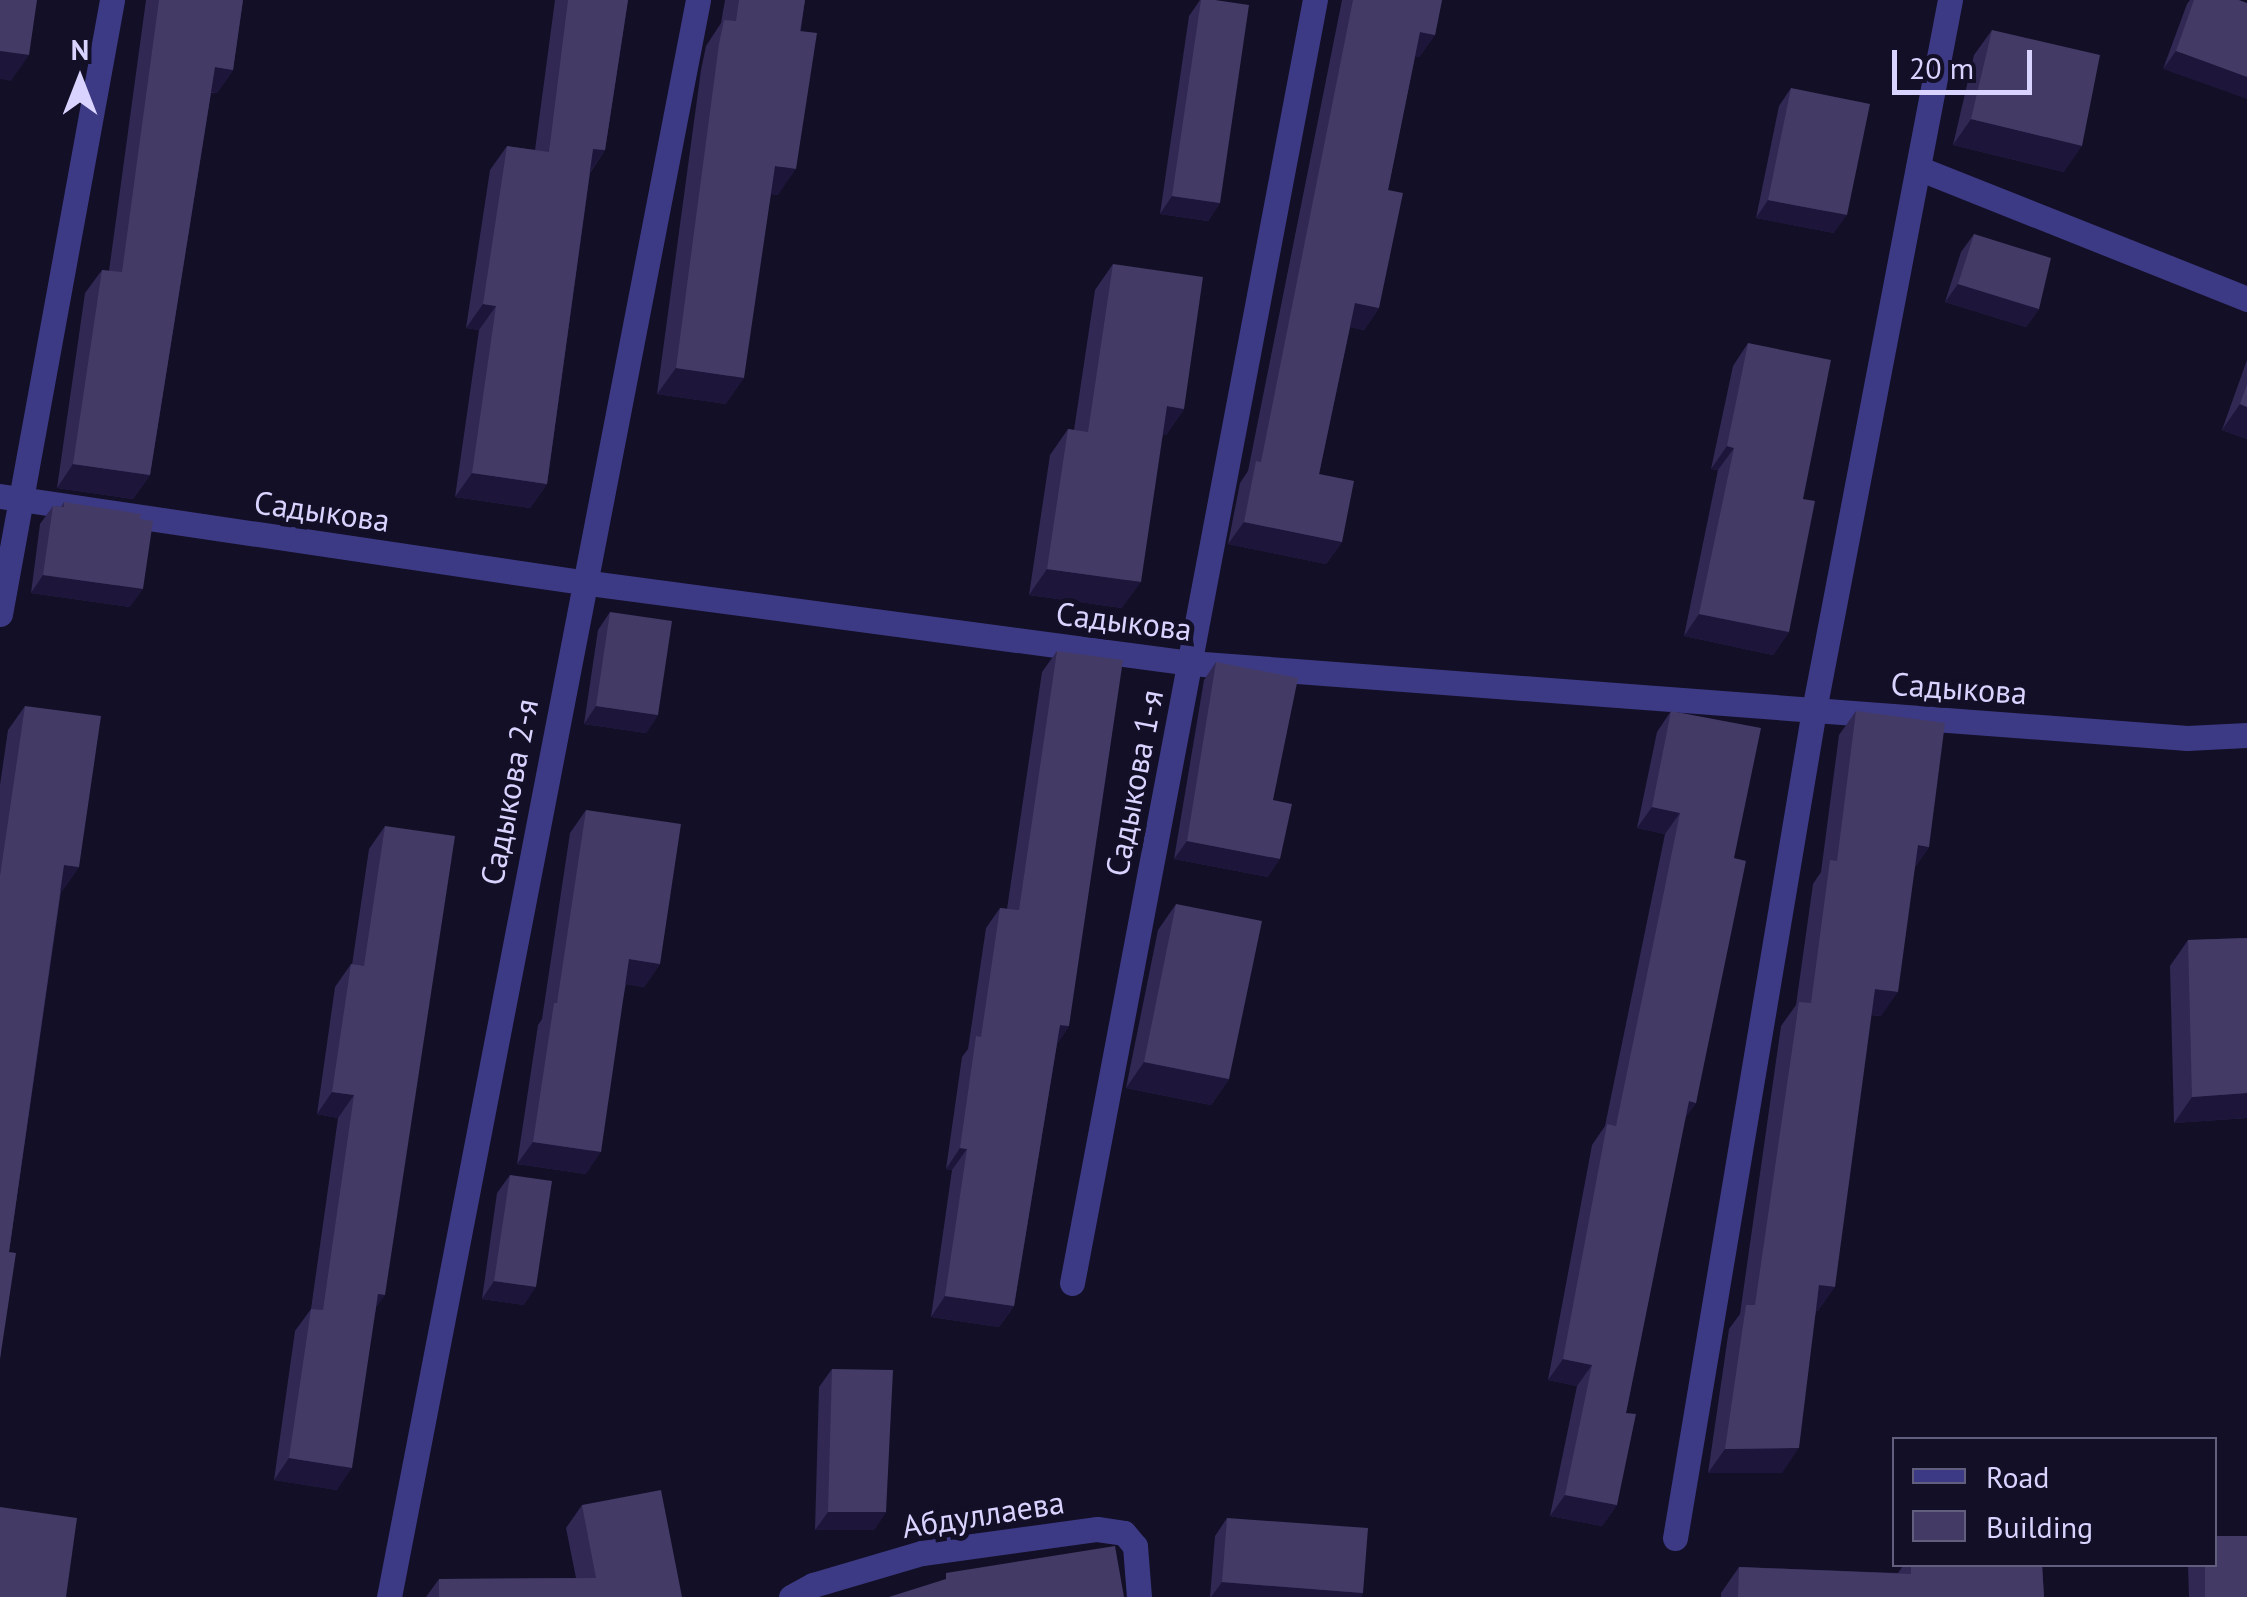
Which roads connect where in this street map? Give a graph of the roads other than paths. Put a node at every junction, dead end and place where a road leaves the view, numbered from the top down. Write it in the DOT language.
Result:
graph roads {
  1 [pos="112,0"];
  2 [pos="698,0"];
  3 [pos="1314,0"];
  4 [pos="1950,0"];
  5 [pos="1918,168"];
  6 [pos="2247,298"];
  7 [pos="11,497"];
  8 [pos="582,582"];
  9 [pos="0,614"];
  10 [pos="1190,663"];
  11 [pos="1814,710"];
  12 [pos="2247,735"];
  13 [pos="1072,1283"];
  14 [pos="1675,1538"];
  15 [pos="389,1597"];
  16 [pos="791,1597"];
  17 [pos="1139,1597"];
  1 -- 7 [label="street"];
  2 -- 8 [label="street, Садыкова 2-я"];
  3 -- 10 [label="street, Садыкова 1-я"];
  4 -- 5 [label="street"];
  5 -- 6 [label="street"];
  5 -- 11 [label="street"];
  7 -- 8 [label="street, Садыкова"];
  7 -- 9 [label="street"];
  8 -- 10 [label="street, Садыкова"];
  8 -- 15 [label="street, Садыкова 2-я"];
  10 -- 11 [label="street, Садыкова"];
  10 -- 13 [label="street, Садыкова 1-я"];
  11 -- 12 [label="street, Садыкова"];
  11 -- 14 [label="street"];
  16 -- 17 [label="street, Абдуллаева"];
}
